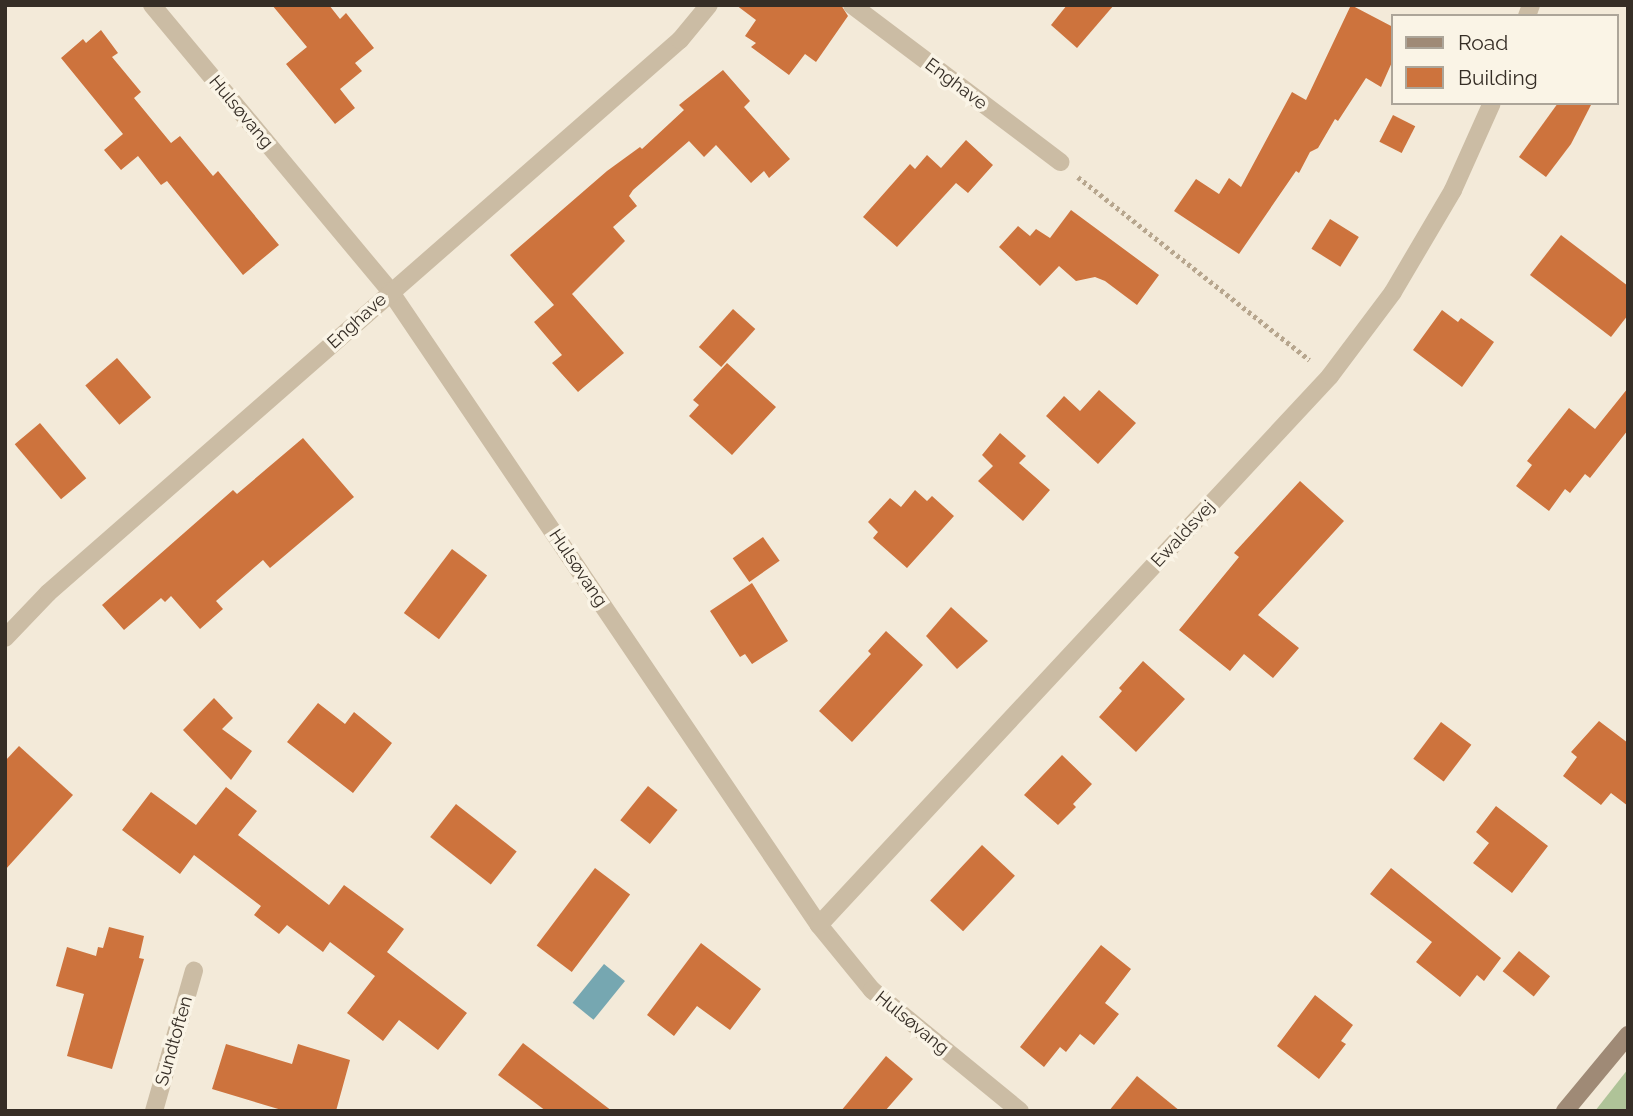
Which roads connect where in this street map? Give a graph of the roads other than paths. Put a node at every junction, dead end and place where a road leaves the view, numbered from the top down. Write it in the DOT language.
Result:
graph roads {
  1 [pos="152,5"];
  2 [pos="709,5"];
  3 [pos="852,5"];
  4 [pos="1491,105"];
  5 [pos="1060,162"];
  6 [pos="390,291"];
  7 [pos="5,638"];
  8 [pos="819,925"];
  9 [pos="194,971"];
  10 [pos="1628,1035"];
  11 [pos="154,1111"];
  12 [pos="1020,1111"];
  13 [pos="1565,1111"];
  1 -- 6 [label="street, Hulsøvang"];
  2 -- 6 [label="street, Enghave"];
  3 -- 5 [label="street, Enghave"];
  4 -- 8 [label="street, Ewaldsvej"];
  6 -- 7 [label="street, Enghave"];
  6 -- 8 [label="street, Hulsøvang"];
  8 -- 12 [label="street, Hulsøvang"];
  9 -- 11 [label="street, Sundtoften"];
  10 -- 13 [label="main road"];
}
